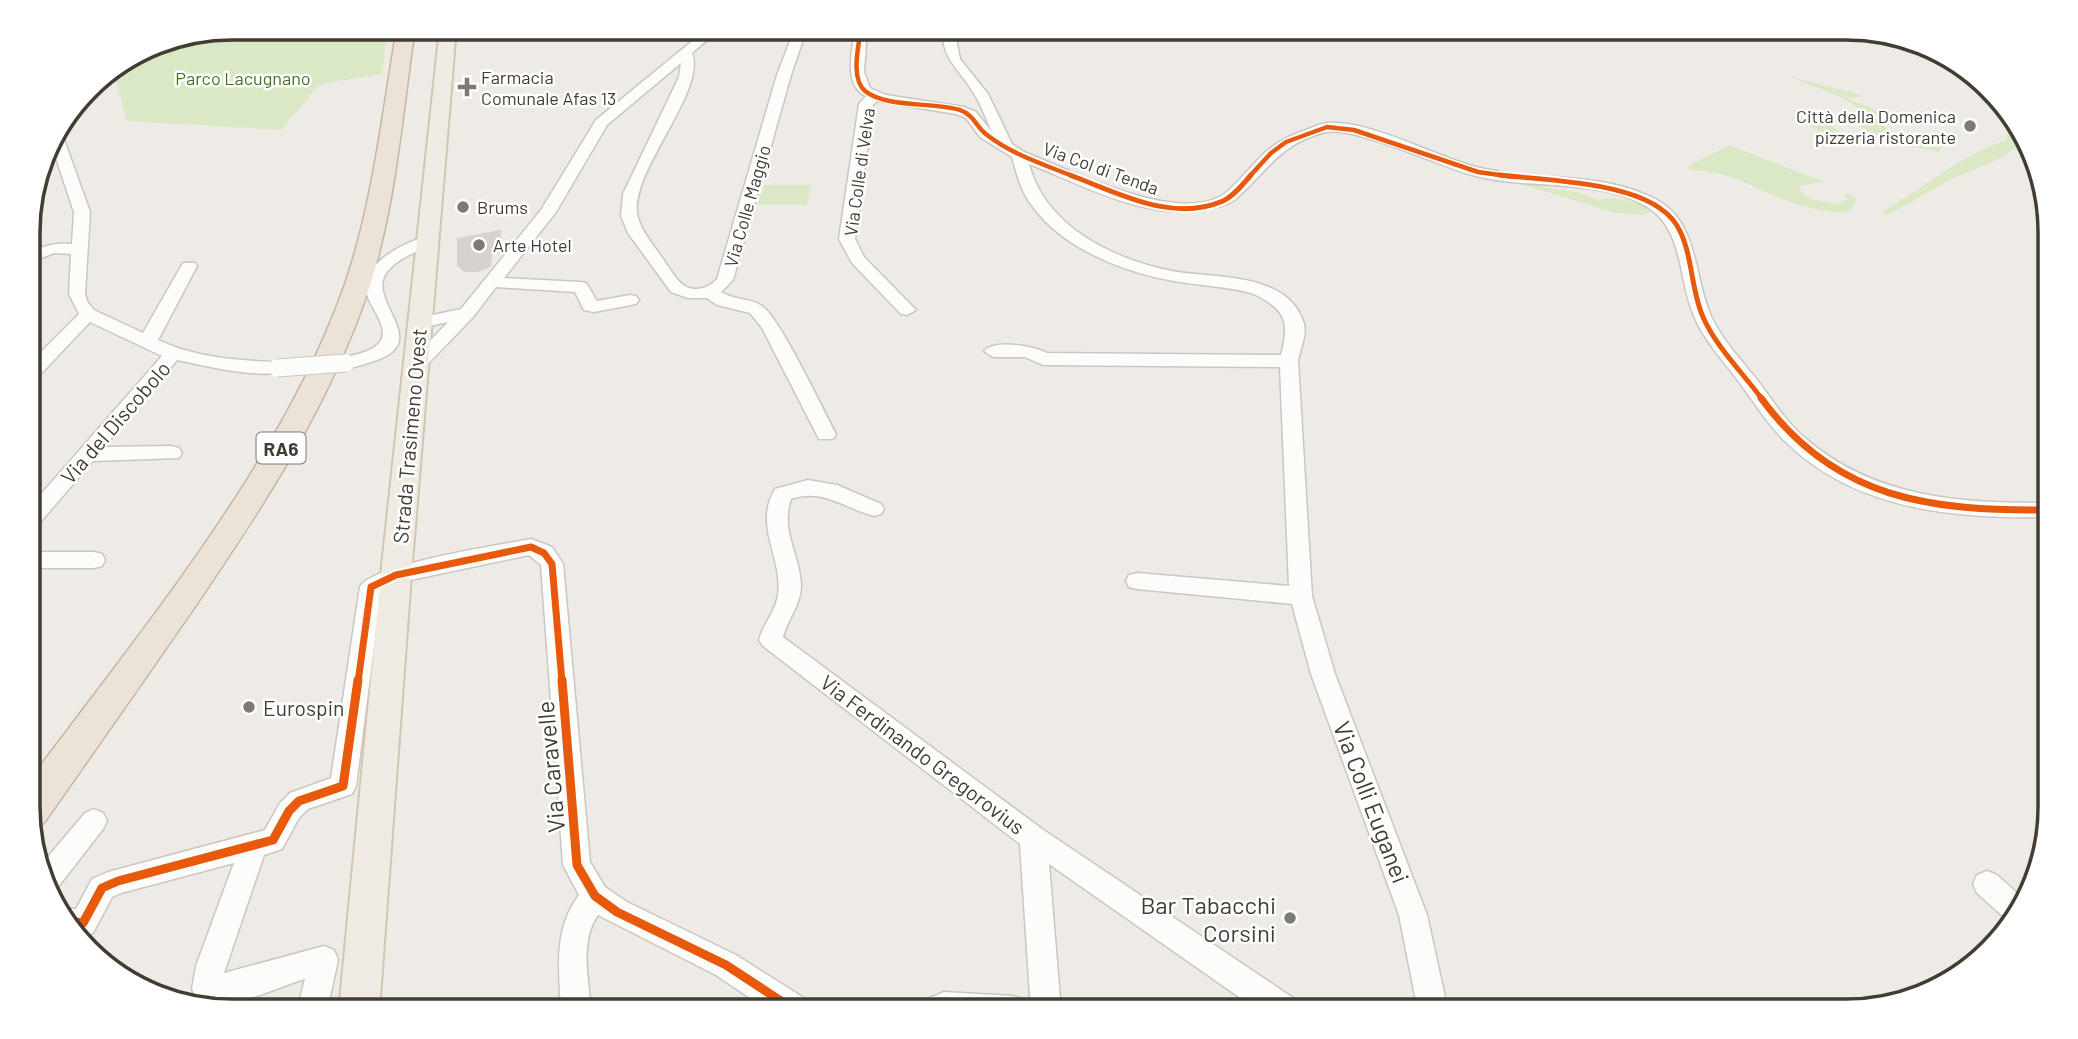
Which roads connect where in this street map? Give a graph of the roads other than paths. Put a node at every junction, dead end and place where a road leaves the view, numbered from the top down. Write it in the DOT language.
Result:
graph roads {
  1 [pos="394,40"];
  2 [pos="404,40"];
  3 [pos="447,40"];
  4 [pos="698,40"];
  5 [pos="797,40"];
  6 [pos="861,40"];
  7 [pos="949,40"];
  8 [pos="685,51"];
  9 [pos="874,96"];
  10 [pos="60,148"];
  11 [pos="1013,152"];
  12 [pos="427,248"];
  13 [pos="80,251"];
  14 [pos="41,253"];
  15 [pos="189,266"];
  16 [pos="493,282"];
  17 [pos="709,292"];
  18 [pos="630,300"];
  19 [pos="907,310"];
  20 [pos="88,314"];
  21 [pos="463,318"];
  22 [pos="420,327"];
  23 [pos="148,341"];
  24 [pos="993,351"];
  25 [pos="173,354"];
  26 [pos="1289,360"];
  27 [pos="41,363"];
  28 [pos="417,365"];
  29 [pos="826,434"];
  30 [pos="172,453"];
  31 [pos="88,454"];
  32 [pos="41,509"];
  33 [pos="874,509"];
  34 [pos="2038,510"];
  35 [pos="94,559"];
  36 [pos="40,560"];
  37 [pos="396,575"];
  38 [pos="1137,581"];
  39 [pos="1301,596"];
  40 [pos="40,769"];
  41 [pos="40,797"];
  42 [pos="94,821"];
  43 [pos="1033,838"];
  44 [pos="254,846"];
  45 [pos="52,873"];
  46 [pos="1986,884"];
  47 [pos="594,896"];
  48 [pos="2010,905"];
  49 [pos="79,922"];
  50 [pos="1267,998"];
  51 [pos="1430,998"];
  52 [pos="315,999"];
  53 [pos="360,999"];
  54 [pos="575,999"];
  55 [pos="777,999"];
  56 [pos="1045,999"];
  1 -- 40 [label="highway, RA6"];
  2 -- 41 [label="highway, RA6"];
  3 -- 12 [label="main road, Strada Trasimeno Ovest"];
  4 -- 8 [label="street"];
  5 -- 17 [label="street, Via Colle Maggio"];
  6 -- 9 [label="street"];
  7 -- 11 [label="street, Via Colli Euganei"];
  8 -- 16 [label="street"];
  8 -- 17 [label="street, Via Colle Maggio"];
  9 -- 11 [label="street, Via Col di Tenda"];
  9 -- 19 [label="street, Via Colle di Velva"];
  10 -- 13 [label="street"];
  11 -- 26 [label="street, Via Colli Euganei"];
  11 -- 34 [label="street, Via Col di Tenda"];
  12 -- 22 [label="main road, Strada Trasimeno Ovest"];
  12 -- 25 [label="street, bridge"];
  13 -- 14 [label="street"];
  13 -- 20 [label="street"];
  15 -- 23 [label="street"];
  16 -- 18 [label="street"];
  16 -- 21 [label="street"];
  17 -- 29 [label="street"];
  20 -- 23 [label="street"];
  20 -- 27 [label="street"];
  21 -- 22 [label="street"];
  21 -- 28 [label="street"];
  22 -- 28 [label="main road, Strada Trasimeno Ovest"];
  23 -- 25 [label="street"];
  24 -- 26 [label="street"];
  25 -- 31 [label="street, Via del Discobolo"];
  26 -- 39 [label="street, Via Colli Euganei"];
  28 -- 37 [label="main road, Strada Trasimeno Ovest"];
  30 -- 31 [label="street"];
  31 -- 32 [label="street, Via del Discobolo"];
  33 -- 43 [label="street, Via Ferdinando Gregorovius"];
  35 -- 36 [label="street"];
  37 -- 44 [label="street"];
  37 -- 47 [label="street, Via Caravelle"];
  37 -- 53 [label="main road, Strada Trasimeno Ovest"];
  38 -- 39 [label="street"];
  39 -- 51 [label="street, Via Colli Euganei"];
  42 -- 45 [label="street"];
  43 -- 50 [label="street, Via Ferdinando Gregorovius"];
  43 -- 56 [label="street"];
  44 -- 49 [label="street"];
  44 -- 52 [label="street"];
  46 -- 48 [label="street"];
  47 -- 54 [label="street"];
  47 -- 55 [label="street, Via Caravelle"];
}
